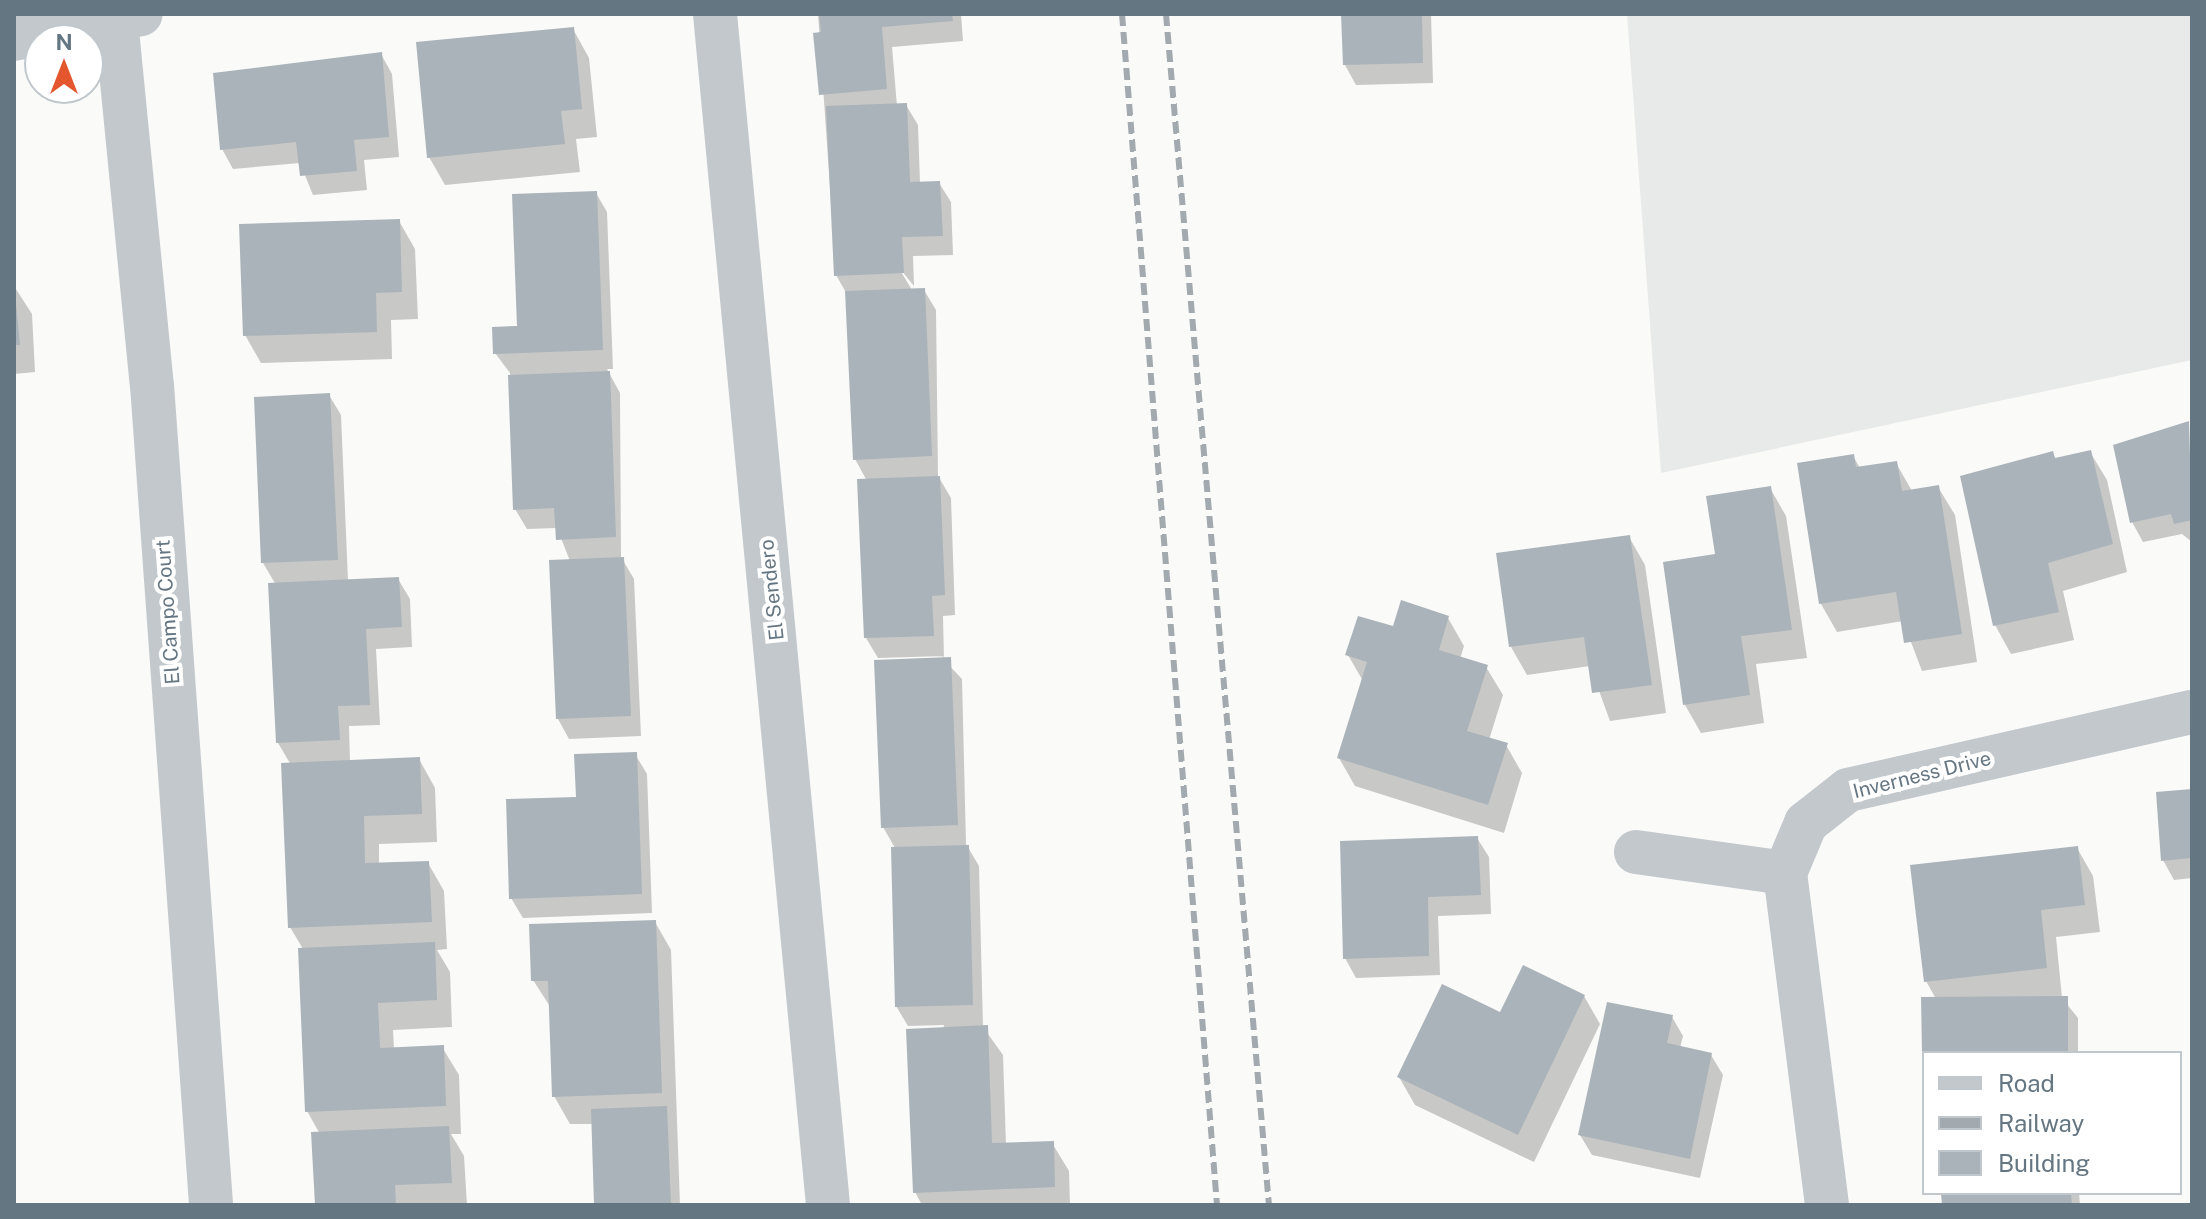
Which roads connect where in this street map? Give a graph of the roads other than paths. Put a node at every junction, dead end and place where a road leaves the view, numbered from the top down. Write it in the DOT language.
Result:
graph roads {
  1 [pos="715,14"];
  2 [pos="128,17"];
  3 [pos="14,39"];
  4 [pos="2192,712"];
  5 [pos="1636,852"];
  6 [pos="1785,873"];
  7 [pos="826,1186"];
  8 [pos="211,1205"];
  9 [pos="1827,1205"];
  1 -- 7 [label="street, El Sendero"];
  2 -- 3 [label="street"];
  2 -- 8 [label="street, El Campo Court"];
  4 -- 6 [label="street, Inverness Drive"];
  5 -- 6 [label="street"];
  6 -- 9 [label="street, Inverness Drive"];
}
